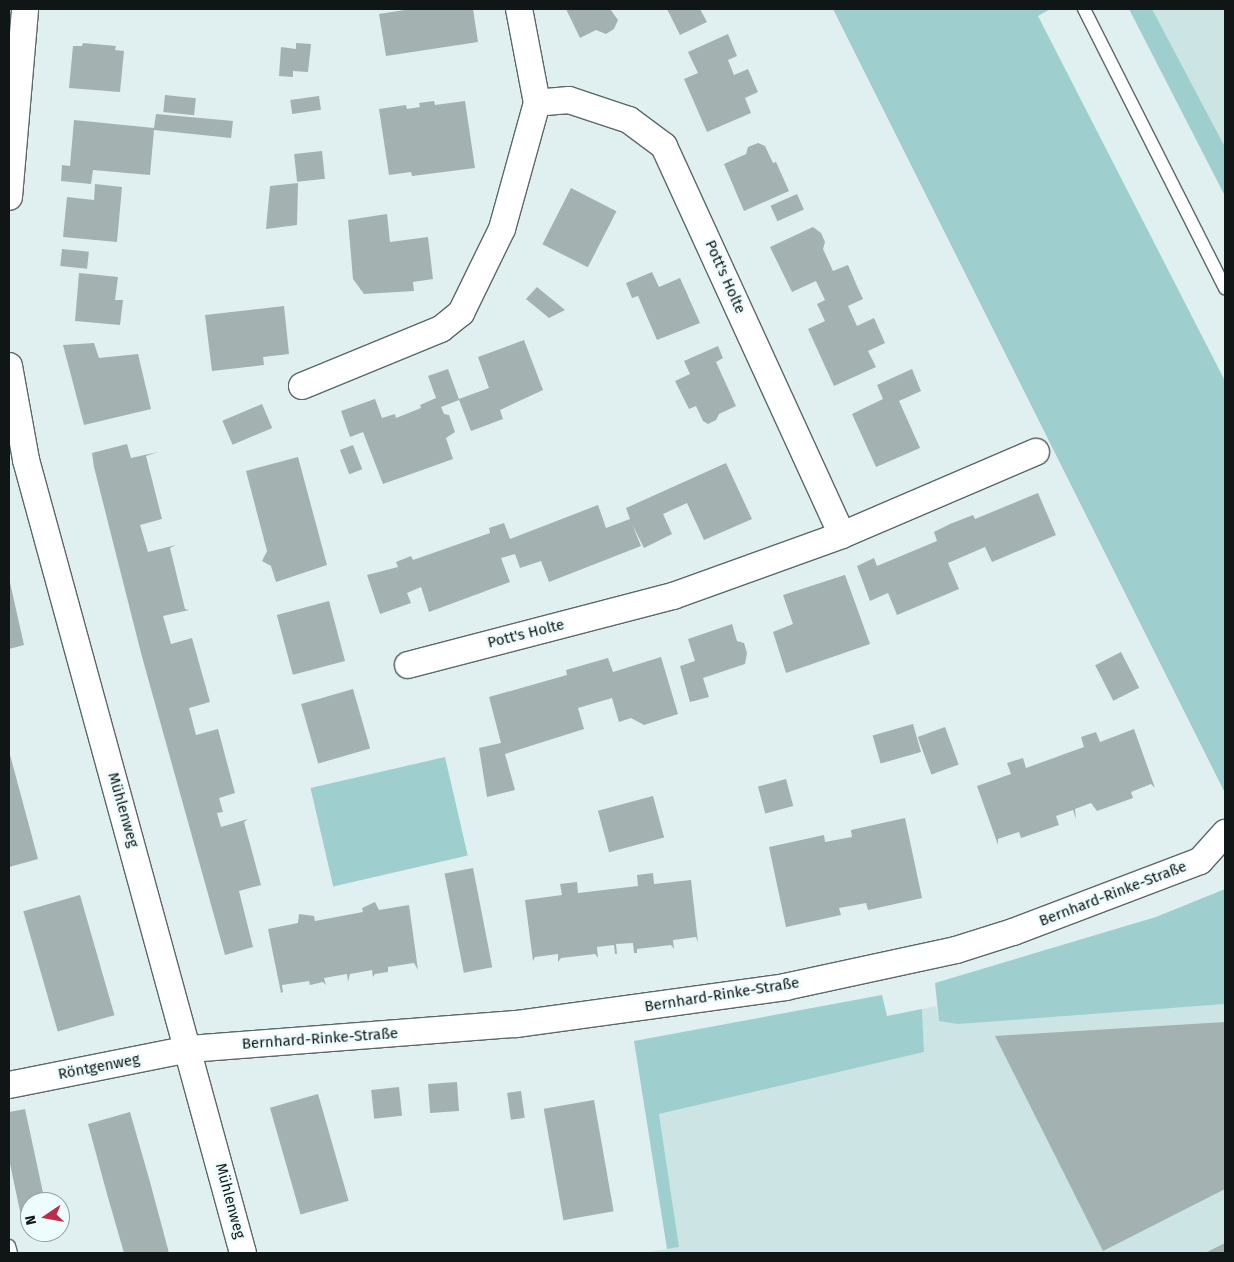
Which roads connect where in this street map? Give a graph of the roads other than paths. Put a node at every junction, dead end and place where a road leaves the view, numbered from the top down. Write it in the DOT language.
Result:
graph roads {
  1 [pos="25,9"];
  2 [pos="519,9"];
  3 [pos="1084,9"];
  4 [pos="537,103"];
  5 [pos="9,197"];
  6 [pos="1225,288"];
  7 [pos="9,366"];
  8 [pos="302,386"];
  9 [pos="16,441"];
  10 [pos="1036,452"];
  11 [pos="842,535"];
  12 [pos="408,666"];
  13 [pos="1225,833"];
  14 [pos="189,1049"];
  15 [pos="9,1085"];
  16 [pos="9,1246"];
  17 [pos="11,1253"];
  18 [pos="243,1253"];
  1 -- 5 [label="street"];
  2 -- 4 [label="street"];
  3 -- 6 [label="lane"];
  4 -- 8 [label="street"];
  4 -- 11 [label="street, Pott's Holte"];
  7 -- 9 [label="street, Mühlenweg"];
  9 -- 14 [label="street, Mühlenweg"];
  10 -- 11 [label="street, Pott's Holte"];
  11 -- 12 [label="street, Pott's Holte"];
  13 -- 14 [label="street, Bernhard-Rinke-Straße"];
  14 -- 15 [label="street, Röntgenweg"];
  14 -- 18 [label="street, Mühlenweg"];
  16 -- 17 [label="lane"];
}
